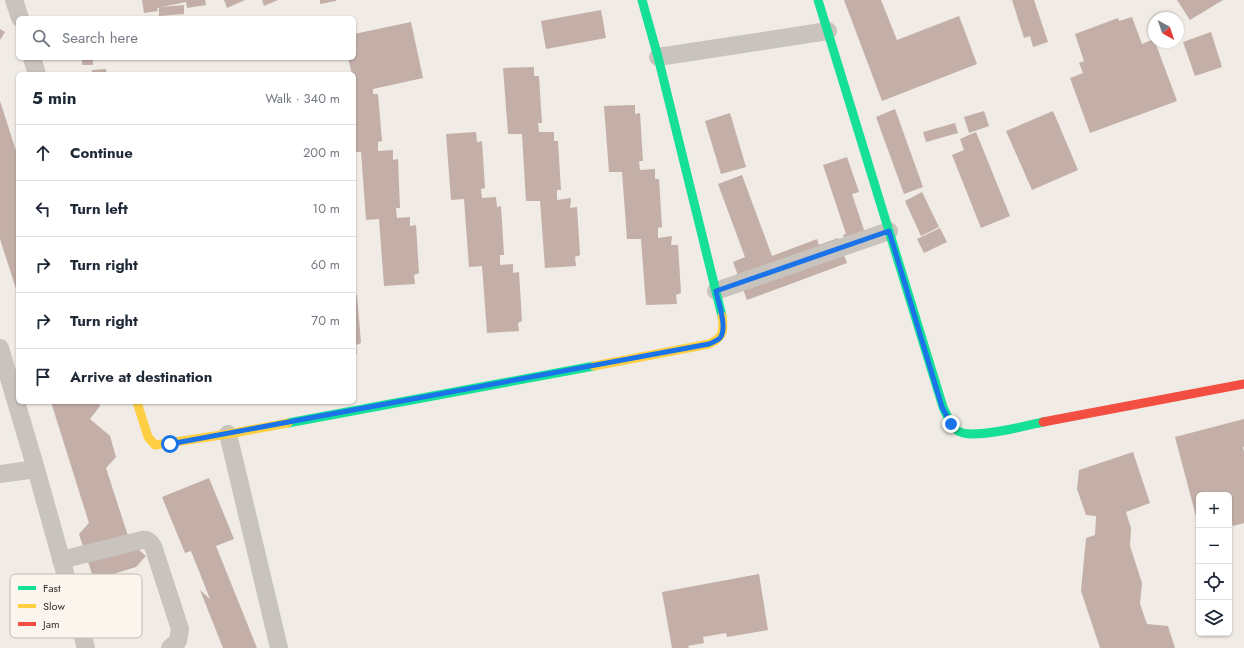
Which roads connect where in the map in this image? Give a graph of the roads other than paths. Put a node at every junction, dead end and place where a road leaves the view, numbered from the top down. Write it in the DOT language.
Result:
graph roads {
  1 [pos="14,0"];
  2 [pos="642,0"];
  3 [pos="818,0"];
  4 [pos="19,16"];
  5 [pos="828,31"];
  6 [pos="658,57"];
  7 [pos="33,60"];
  8 [pos="36,72"];
  9 [pos="889,231"];
  10 [pos="716,291"];
  11 [pos="0,348"];
  12 [pos="1244,384"];
  13 [pos="16,402"];
  14 [pos="17,404"];
  15 [pos="138,404"];
  16 [pos="228,434"];
  17 [pos="36,469"];
  18 [pos="0,474"];
  19 [pos="61,560"];
  20 [pos="65,574"];
  21 [pos="83,638"];
  22 [pos="86,648"];
  23 [pos="170,648"];
  24 [pos="279,648"];
  1 -- 4 [label="street"];
  2 -- 6 [label="street"];
  3 -- 5 [label="street"];
  5 -- 6 [label="street"];
  5 -- 9 [label="street"];
  6 -- 10 [label="street"];
  7 -- 8 [label="street"];
  9 -- 10 [label="street"];
  9 -- 12 [label="street"];
  10 -- 16 [label="street"];
  11 -- 13 [label="street"];
  14 -- 17 [label="street"];
  15 -- 16 [label="street"];
  16 -- 24 [label="street"];
  17 -- 18 [label="street"];
  17 -- 19 [label="street"];
  19 -- 20 [label="street"];
  19 -- 23 [label="street"];
  21 -- 22 [label="street"];
}
